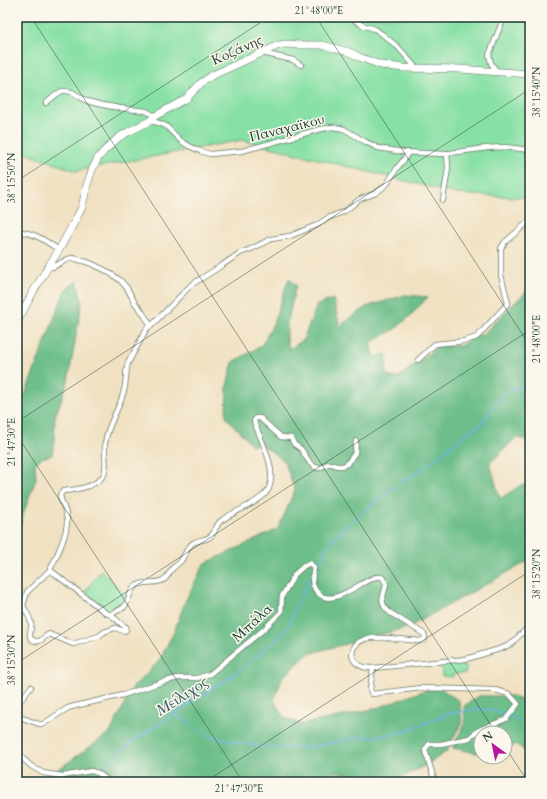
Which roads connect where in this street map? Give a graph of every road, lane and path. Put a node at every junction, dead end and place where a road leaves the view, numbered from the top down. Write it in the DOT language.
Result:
graph roads {
  1 [pos="350,17"];
  2 [pos="504,17"];
  3 [pos="262,53"];
  4 [pos="301,65"];
  5 [pos="417,69"];
  6 [pos="497,72"];
  7 [pos="530,74"];
  8 [pos="46,103"];
  9 [pos="153,118"];
  10 [pos="530,150"];
  11 [pos="408,152"];
  12 [pos="447,153"];
  13 [pos="443,200"];
  14 [pos="530,220"];
  15 [pos="17,232"];
  16 [pos="59,250"];
  17 [pos="48,267"];
  18 [pos="17,322"];
  19 [pos="151,326"];
  20 [pos="418,360"];
  21 [pos="356,441"];
  22 [pos="50,570"];
  23 [pos="530,587"];
  24 [pos="530,592"];
  25 [pos="17,605"];
  26 [pos="23,606"];
  27 [pos="111,614"];
  28 [pos="530,624"];
  29 [pos="373,668"];
  30 [pos="32,687"];
  31 [pos="17,705"];
  32 [pos="17,716"];
  33 [pos="17,749"];
  34 [pos="110,782"];
  35 [pos="435,782"];
  1 -- 5 [label="street"];
  2 -- 6 [label="street"];
  3 -- 4 [label="street"];
  3 -- 5 [label="street, Κοζάνης"];
  3 -- 9 [label="street, Κοζάνης"];
  5 -- 6 [label="street, Κοζάνης"];
  6 -- 7 [label="street, Κοζάνης"];
  8 -- 9 [label="street, Παναχαϊκου"];
  9 -- 11 [label="street, Παναχαϊκου"];
  9 -- 16 [label="street, Κοζάνης"];
  10 -- 12 [label="street, Παναχαϊκου"];
  11 -- 12 [label="street, Παναχαϊκου"];
  11 -- 19 [label="street"];
  12 -- 13 [label="street"];
  14 -- 20 [label="street"];
  15 -- 16 [label="street"];
  16 -- 17 [label="street, Κοζάνης"];
  17 -- 18 [label="street, Κοζάνης"];
  17 -- 19 [label="street"];
  19 -- 22 [label="street"];
  21 -- 27 [label="street"];
  22 -- 26 [label="street"];
  22 -- 27 [label="street"];
  23 -- 24 [label="street"];
  25 -- 26 [label="street"];
  26 -- 27 [label="street"];
  28 -- 29 [label="street, Μπάλα"];
  29 -- 32 [label="street, Μπάλα"];
  29 -- 35 [label="street"];
  30 -- 31 [label="street"];
  33 -- 34 [label="street"];
}
